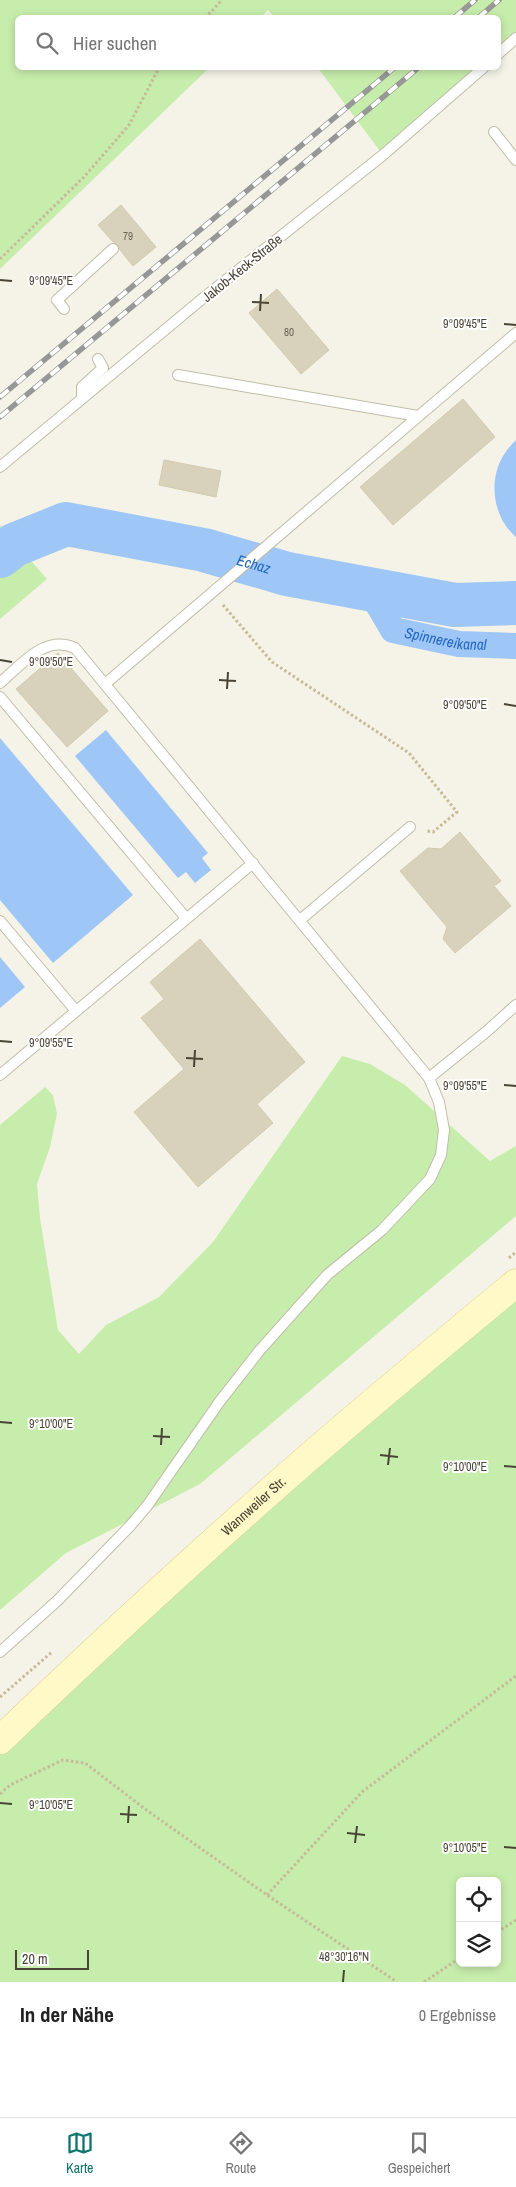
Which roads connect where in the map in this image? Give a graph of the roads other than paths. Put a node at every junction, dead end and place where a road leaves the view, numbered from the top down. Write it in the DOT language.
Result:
graph roads {
  1 [pos="516,38"];
  2 [pos="501,51"];
  3 [pos="481,70"];
  4 [pos="494,132"];
  5 [pos="516,160"];
  6 [pos="113,249"];
  7 [pos="64,309"];
  8 [pos="516,332"];
  9 [pos="98,359"];
  10 [pos="178,375"];
  11 [pos="82,398"];
  12 [pos="418,416"];
  13 [pos="0,467"];
  14 [pos="0,683"];
  15 [pos="106,684"];
  16 [pos="0,697"];
  17 [pos="410,826"];
  18 [pos="253,862"];
  19 [pos="186,918"];
  20 [pos="300,920"];
  21 [pos="0,921"];
  22 [pos="516,1005"];
  23 [pos="76,1011"];
  24 [pos="0,1075"];
  25 [pos="429,1078"];
  26 [pos="516,1283"];
  27 [pos="0,1652"];
  28 [pos="0,1740"];
  1 -- 2 [label="lane"];
  3 -- 11 [label="lane, Jakob-Keck-Straße"];
  4 -- 5 [label="lane"];
  6 -- 7 [label="lane"];
  8 -- 12 [label="lane"];
  9 -- 11 [label="lane"];
  10 -- 12 [label="lane"];
  11 -- 13 [label="lane, Jakob-Keck-Straße"];
  12 -- 15 [label="lane"];
  14 -- 15 [label="lane"];
  15 -- 18 [label="lane"];
  16 -- 19 [label="lane"];
  17 -- 20 [label="lane"];
  18 -- 19 [label="lane"];
  18 -- 20 [label="lane"];
  19 -- 23 [label="lane"];
  20 -- 25 [label="lane"];
  21 -- 23 [label="lane"];
  22 -- 25 [label="lane"];
  23 -- 24 [label="lane"];
  25 -- 27 [label="lane"];
  26 -- 28 [label="main road, Wannweiler Str."];
}
